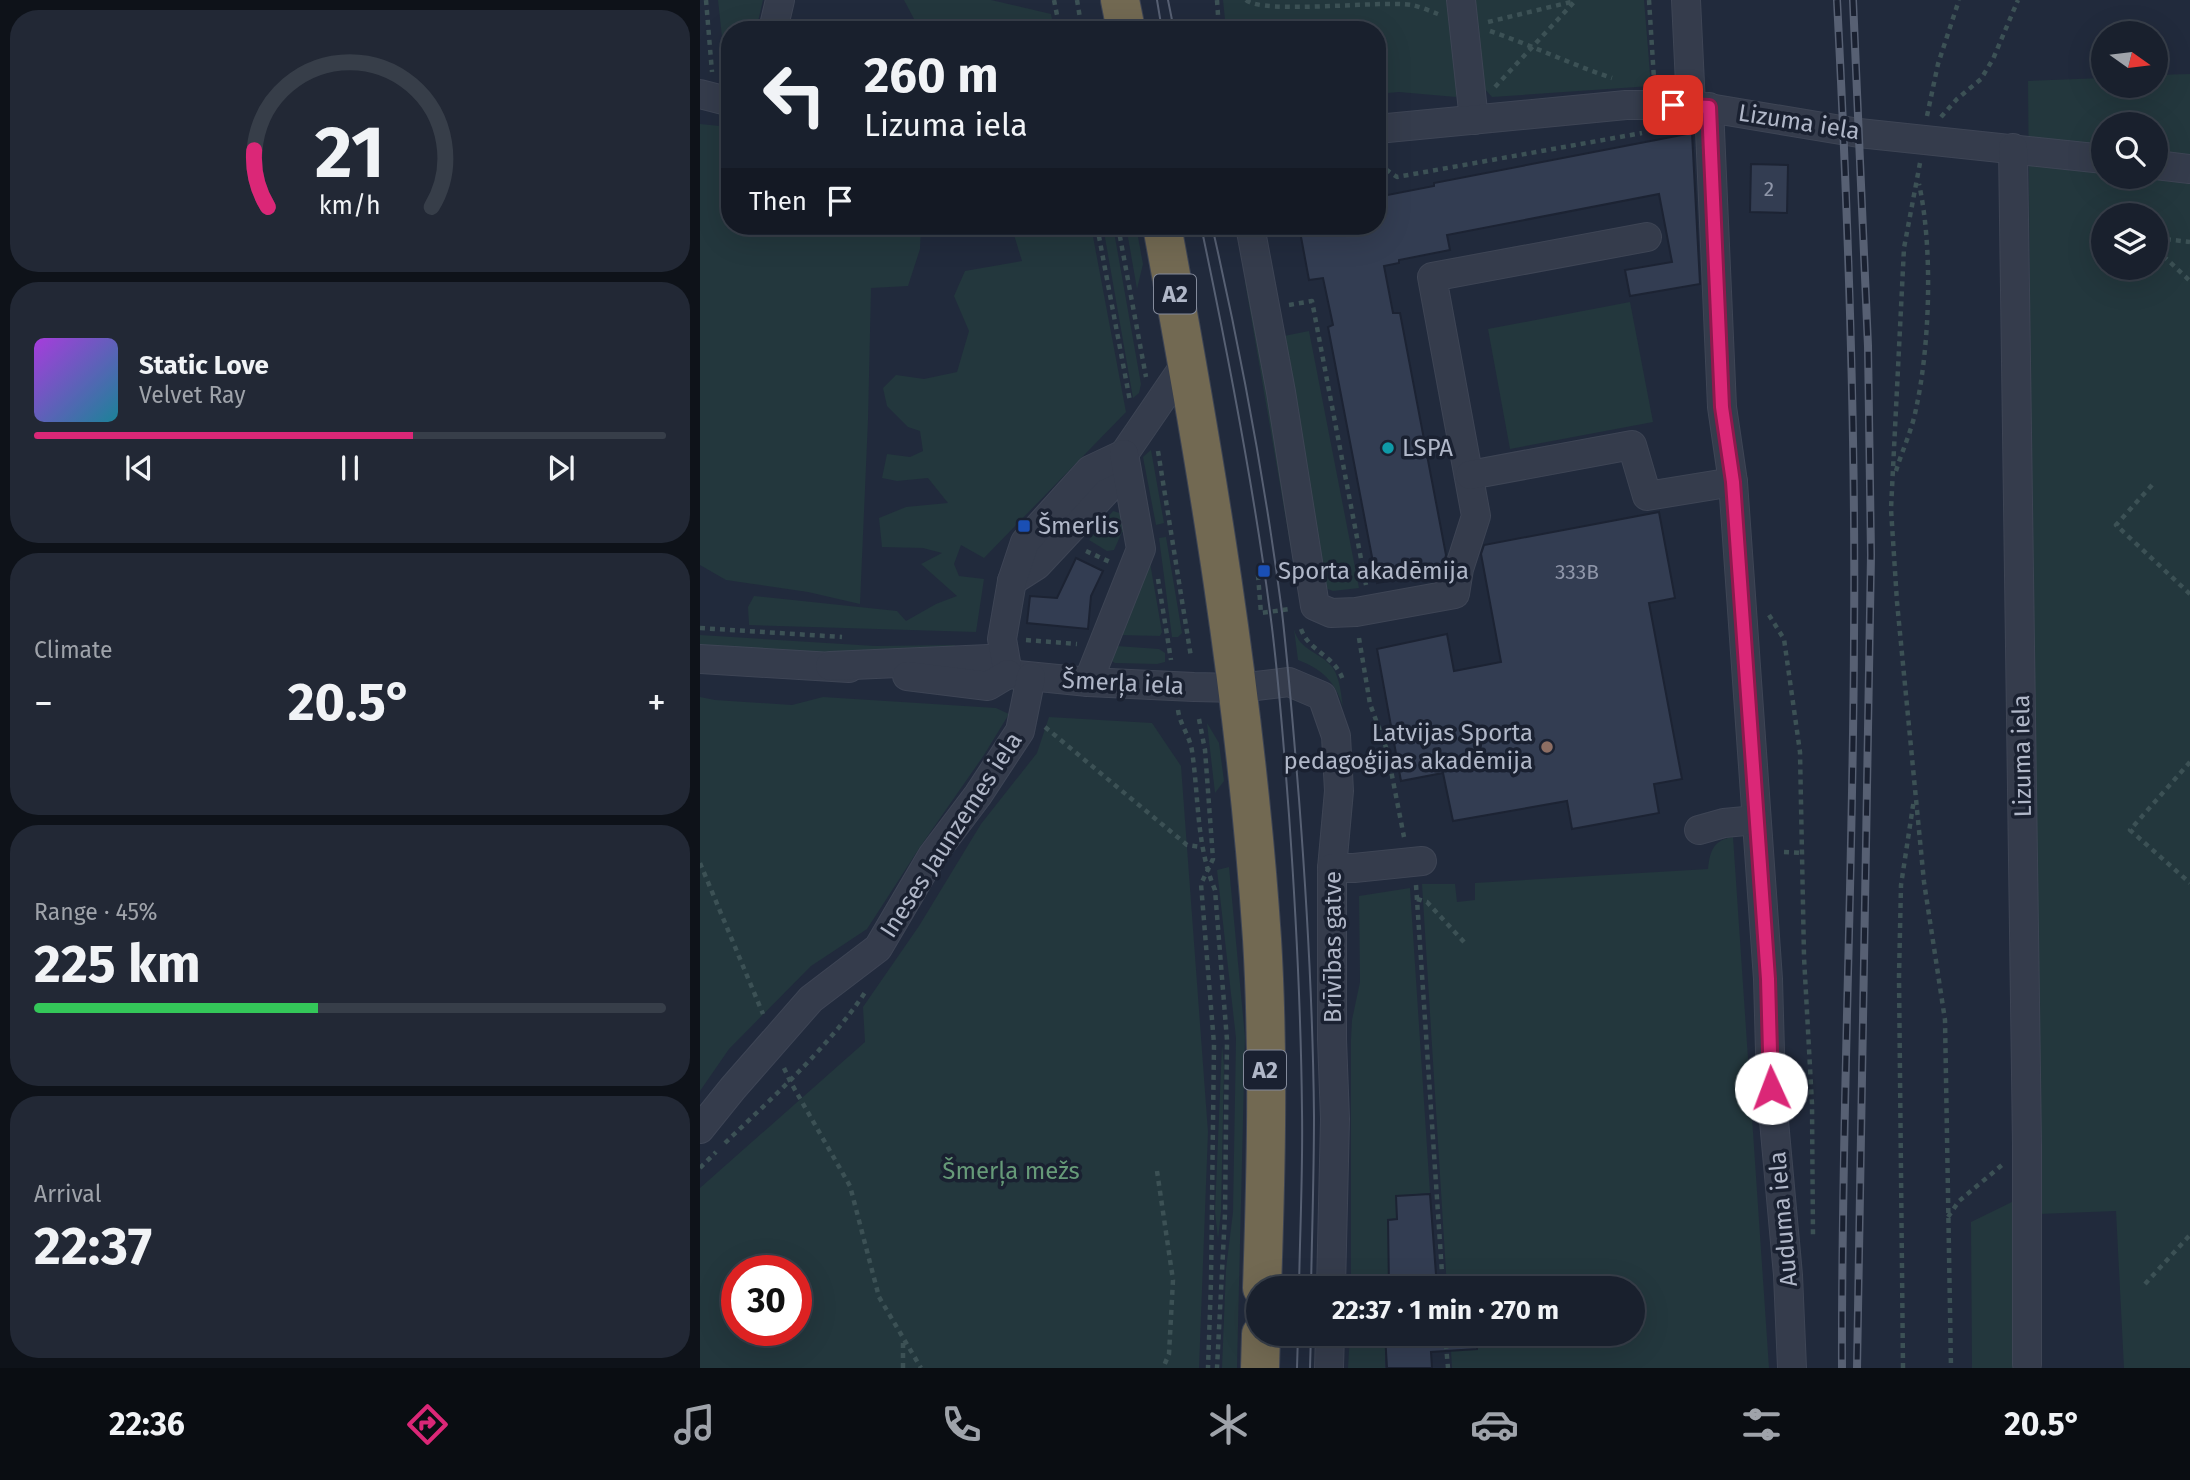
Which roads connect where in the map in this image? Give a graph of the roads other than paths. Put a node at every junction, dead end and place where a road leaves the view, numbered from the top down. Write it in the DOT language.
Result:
graph roads {
  1 [pos="780,0"];
  2 [pos="1120,0"];
  3 [pos="1461,0"];
  4 [pos="1686,0"];
  5 [pos="775,21"];
  6 [pos="1124,21"];
  7 [pos="1700,106"];
  8 [pos="1474,120"];
  9 [pos="1386,129"];
  10 [pos="2013,148"];
  11 [pos="2091,157"];
  12 [pos="2168,167"];
  13 [pos="2190,170"];
  14 [pos="1164,235"];
  15 [pos="1252,235"];
  16 [pos="1647,237"];
  17 [pos="1187,362"];
  18 [pos="1124,454"];
  19 [pos="1469,475"];
  20 [pos="1733,482"];
  21 [pos="1012,582"];
  22 [pos="700,659"];
  23 [pos="1020,676"];
  24 [pos="1088,682"];
  25 [pos="1239,688"];
  26 [pos="1756,820"];
  27 [pos="1699,830"];
  28 [pos="1332,868"];
  29 [pos="1411,869"];
  30 [pos="700,1129"];
  31 [pos="1262,1276"];
  32 [pos="1331,1276"];
  33 [pos="1261,1346"];
  34 [pos="1330,1346"];
  35 [pos="2026,1364"];
  36 [pos="1260,1368"];
  37 [pos="1329,1368"];
  38 [pos="1792,1368"];
  1 -- 5 [label="street"];
  2 -- 6 [label="highway"];
  3 -- 8 [label="street"];
  4 -- 7 [label="street, Auduma iela"];
  7 -- 8 [label="street, Lizuma iela"];
  7 -- 10 [label="street, Lizuma iela"];
  7 -- 20 [label="street, Auduma iela"];
  8 -- 9 [label="street, Lizuma iela"];
  10 -- 11 [label="street, Lizuma iela"];
  10 -- 35 [label="street, Lizuma iela"];
  12 -- 13 [label="street"];
  14 -- 17 [label="highway, A2"];
  15 -- 19 [label="street"];
  16 -- 19 [label="street"];
  17 -- 18 [label="street"];
  17 -- 25 [label="highway, A2"];
  18 -- 21 [label="street"];
  18 -- 21 [label="street"];
  18 -- 24 [label="street"];
  19 -- 20 [label="street"];
  20 -- 26 [label="street, Auduma iela"];
  21 -- 23 [label="street"];
  22 -- 23 [label="street, Šmerļa iela"];
  23 -- 24 [label="street, Šmerļa iela"];
  23 -- 30 [label="street, Ineses Jaunzemes iela"];
  24 -- 25 [label="street, Šmerļa iela"];
  25 -- 28 [label="street, Brīvības gatve"];
  25 -- 31 [label="highway, A2"];
  26 -- 27 [label="street"];
  26 -- 38 [label="street, Auduma iela"];
  28 -- 29 [label="street"];
  28 -- 32 [label="street, Brīvības gatve"];
  33 -- 36 [label="highway"];
  34 -- 37 [label="street"];
}
